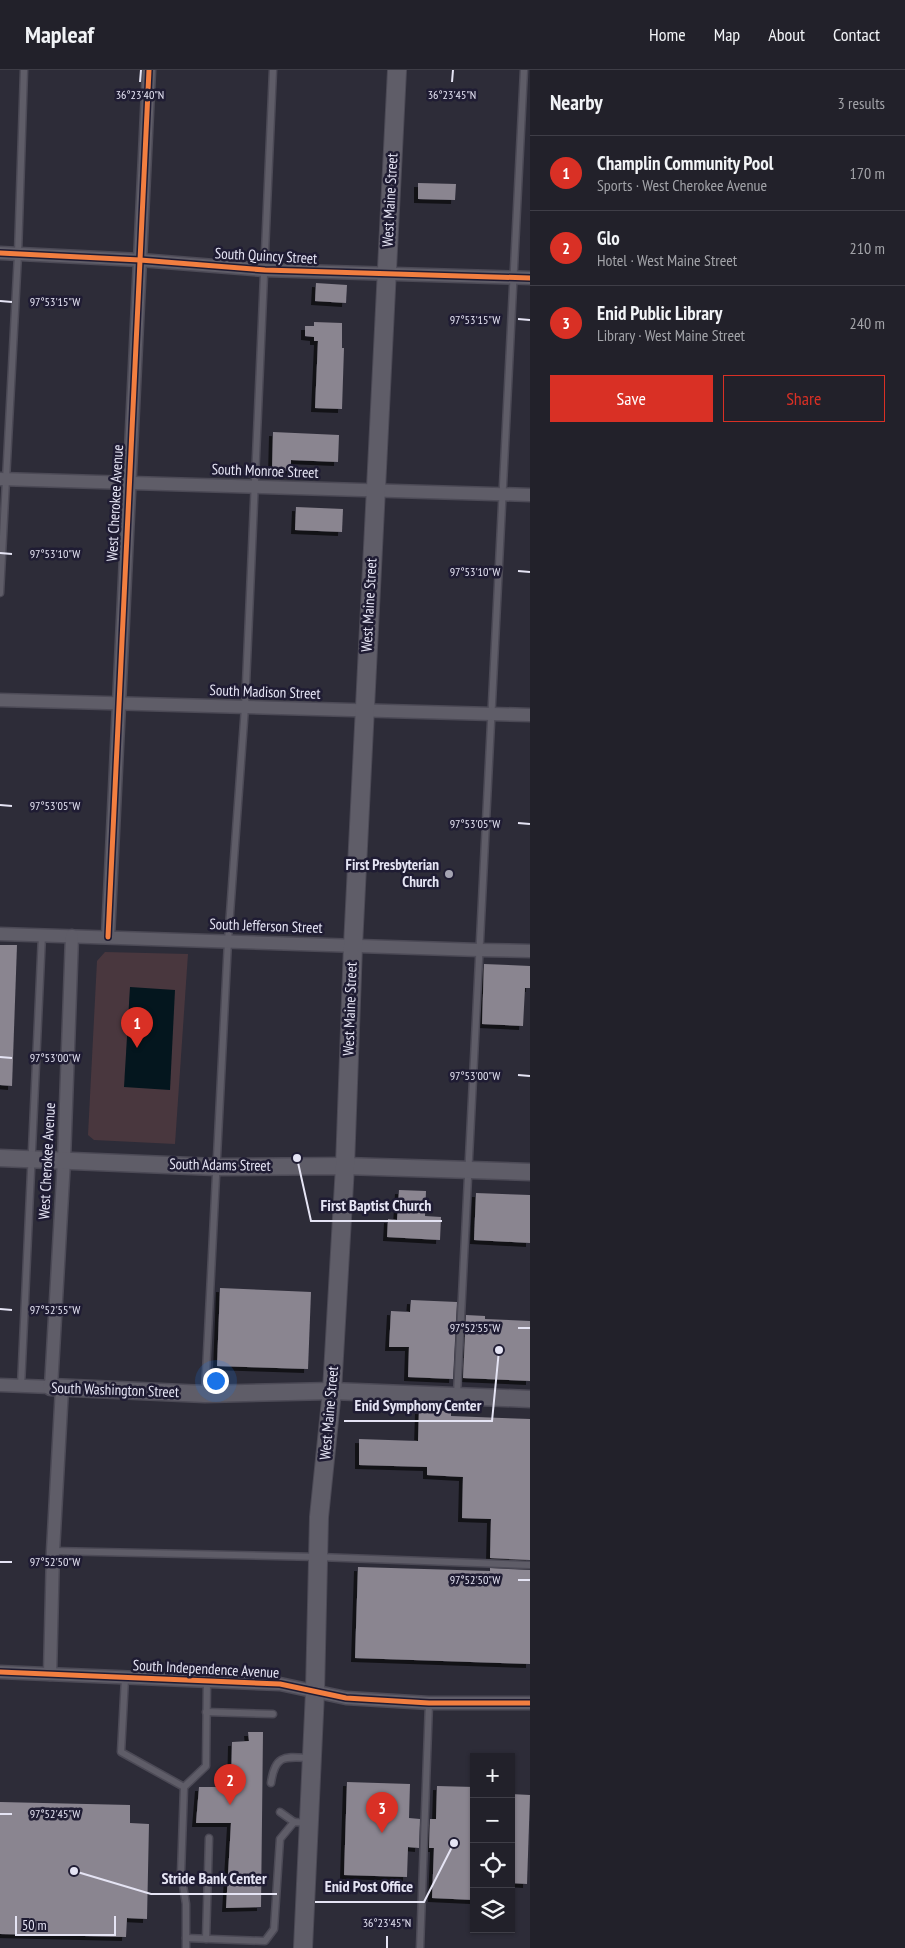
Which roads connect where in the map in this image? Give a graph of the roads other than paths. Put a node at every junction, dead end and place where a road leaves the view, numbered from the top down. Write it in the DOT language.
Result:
graph roads {
  1 [pos="24,70"];
  2 [pos="149,70"];
  3 [pos="273,70"];
  4 [pos="397,70"];
  5 [pos="524,70"];
  6 [pos="0,253"];
  7 [pos="18,254"];
  8 [pos="140,260"];
  9 [pos="265,270"];
  10 [pos="386,274"];
  11 [pos="530,278"];
  12 [pos="512,279"];
  13 [pos="3,479"];
  14 [pos="129,483"];
  15 [pos="255,487"];
  16 [pos="375,491"];
  17 [pos="502,495"];
  18 [pos="530,495"];
  19 [pos="0,593"];
  20 [pos="0,700"];
  21 [pos="118,704"];
  22 [pos="245,707"];
  23 [pos="364,711"];
  24 [pos="491,714"];
  25 [pos="530,715"];
  26 [pos="0,934"];
  27 [pos="42,935"];
  28 [pos="72,936"];
  29 [pos="108,937"];
  30 [pos="228,942"];
  31 [pos="352,946"];
  32 [pos="479,950"];
  33 [pos="530,951"];
  34 [pos="0,1158"];
  35 [pos="30,1159"];
  36 [pos="64,1160"];
  37 [pos="345,1166"];
  38 [pos="216,1167"];
  39 [pos="469,1170"];
  40 [pos="530,1172"];
  41 [pos="0,1385"];
  42 [pos="21,1386"];
  43 [pos="57,1388"];
  44 [pos="332,1391"];
  45 [pos="205,1394"];
  46 [pos="457,1396"];
  47 [pos="530,1399"];
  48 [pos="53,1551"];
  49 [pos="319,1557"];
  50 [pos="530,1565"];
  51 [pos="0,1672"];
  52 [pos="50,1674"];
  53 [pos="125,1678"];
  54 [pos="207,1681"];
  55 [pos="315,1692"];
  56 [pos="429,1703"];
  57 [pos="530,1704"];
  58 [pos="206,1712"];
  59 [pos="273,1714"];
  60 [pos="312,1758"];
  61 [pos="271,1782"];
  62 [pos="184,1787"];
  63 [pos="280,1812"];
  64 [pos="301,1822"];
  65 [pos="209,1838"];
  66 [pos="186,1938"];
  67 [pos="206,1939"];
  68 [pos="186,1948"];
  69 [pos="303,1948"];
  70 [pos="420,1948"];
  1 -- 7 [label="lane"];
  2 -- 8 [label="street, West Cherokee Avenue"];
  3 -- 9 [label="lane"];
  4 -- 10 [label="main road, West Maine Street"];
  5 -- 12 [label="lane"];
  6 -- 7 [label="street, South Quincy Street"];
  7 -- 8 [label="street, South Quincy Street"];
  7 -- 13 [label="lane"];
  8 -- 9 [label="street, South Quincy Street"];
  8 -- 14 [label="street, West Cherokee Avenue"];
  9 -- 10 [label="street, South Quincy Street"];
  9 -- 15 [label="lane"];
  10 -- 12 [label="street, South Quincy Street"];
  10 -- 16 [label="main road, West Maine Street"];
  11 -- 12 [label="street, South Quincy Street"];
  12 -- 17 [label="lane"];
  13 -- 14 [label="street, South Monroe Street"];
  13 -- 19 [label="lane"];
  14 -- 15 [label="street, South Monroe Street"];
  14 -- 21 [label="street, West Cherokee Avenue"];
  15 -- 16 [label="street, South Monroe Street"];
  15 -- 22 [label="lane"];
  16 -- 17 [label="street, South Monroe Street"];
  16 -- 23 [label="main road, West Maine Street"];
  17 -- 18 [label="street, South Monroe Street"];
  17 -- 24 [label="lane"];
  20 -- 21 [label="street, South Madison Street"];
  21 -- 22 [label="street, South Madison Street"];
  21 -- 29 [label="street, West Cherokee Avenue"];
  22 -- 23 [label="street, South Madison Street"];
  22 -- 30 [label="lane"];
  23 -- 24 [label="street, South Madison Street"];
  23 -- 31 [label="main road, West Maine Street"];
  24 -- 25 [label="street, South Madison Street"];
  24 -- 32 [label="lane"];
  26 -- 27 [label="street, South Jefferson Street"];
  27 -- 28 [label="street, South Jefferson Street"];
  27 -- 35 [label="lane"];
  28 -- 29 [label="street, South Jefferson Street"];
  28 -- 36 [label="street, West Cherokee Avenue"];
  29 -- 30 [label="street, South Jefferson Street"];
  30 -- 31 [label="street, South Jefferson Street"];
  30 -- 38 [label="lane"];
  31 -- 32 [label="street, South Jefferson Street"];
  31 -- 37 [label="main road, West Maine Street"];
  32 -- 33 [label="street, South Jefferson Street"];
  32 -- 39 [label="lane"];
  34 -- 35 [label="street, South Adams Street"];
  35 -- 36 [label="street, South Adams Street"];
  35 -- 42 [label="lane"];
  36 -- 38 [label="street, South Adams Street"];
  36 -- 43 [label="street, West Cherokee Avenue"];
  37 -- 38 [label="street, South Adams Street"];
  37 -- 39 [label="street, South Adams Street"];
  37 -- 44 [label="main road, West Maine Street"];
  38 -- 45 [label="lane"];
  39 -- 40 [label="street, South Adams Street"];
  39 -- 46 [label="lane"];
  41 -- 42 [label="street, South Washington Street"];
  42 -- 43 [label="street, South Washington Street"];
  43 -- 45 [label="street, South Washington Street"];
  43 -- 48 [label="street, West Cherokee Avenue"];
  44 -- 45 [label="street, South Washington Street"];
  44 -- 46 [label="street, South Washington Street"];
  44 -- 49 [label="main road, West Maine Street"];
  46 -- 47 [label="street, South Washington Street"];
  48 -- 49 [label="lane"];
  48 -- 52 [label="street, West Cherokee Avenue"];
  49 -- 50 [label="lane"];
  49 -- 55 [label="main road, West Maine Street"];
  51 -- 52 [label="street, South Independence Avenue"];
  52 -- 53 [label="street, South Independence Avenue"];
  53 -- 54 [label="street, South Independence Avenue"];
  53 -- 62 [label="lane"];
  54 -- 55 [label="street, South Independence Avenue"];
  54 -- 58 [label="lane"];
  55 -- 56 [label="street, South Independence Avenue"];
  55 -- 60 [label="main road, West Maine Street"];
  56 -- 57 [label="street, South Independence Avenue"];
  56 -- 70 [label="lane"];
  58 -- 59 [label="lane"];
  58 -- 62 [label="lane"];
  60 -- 61 [label="lane"];
  60 -- 64 [label="main road, West Maine Street"];
  62 -- 66 [label="lane"];
  63 -- 64 [label="lane"];
  64 -- 67 [label="lane"];
  64 -- 69 [label="main road, West Maine Street"];
  65 -- 67 [label="lane"];
  66 -- 67 [label="lane"];
  66 -- 68 [label="lane"];
}
